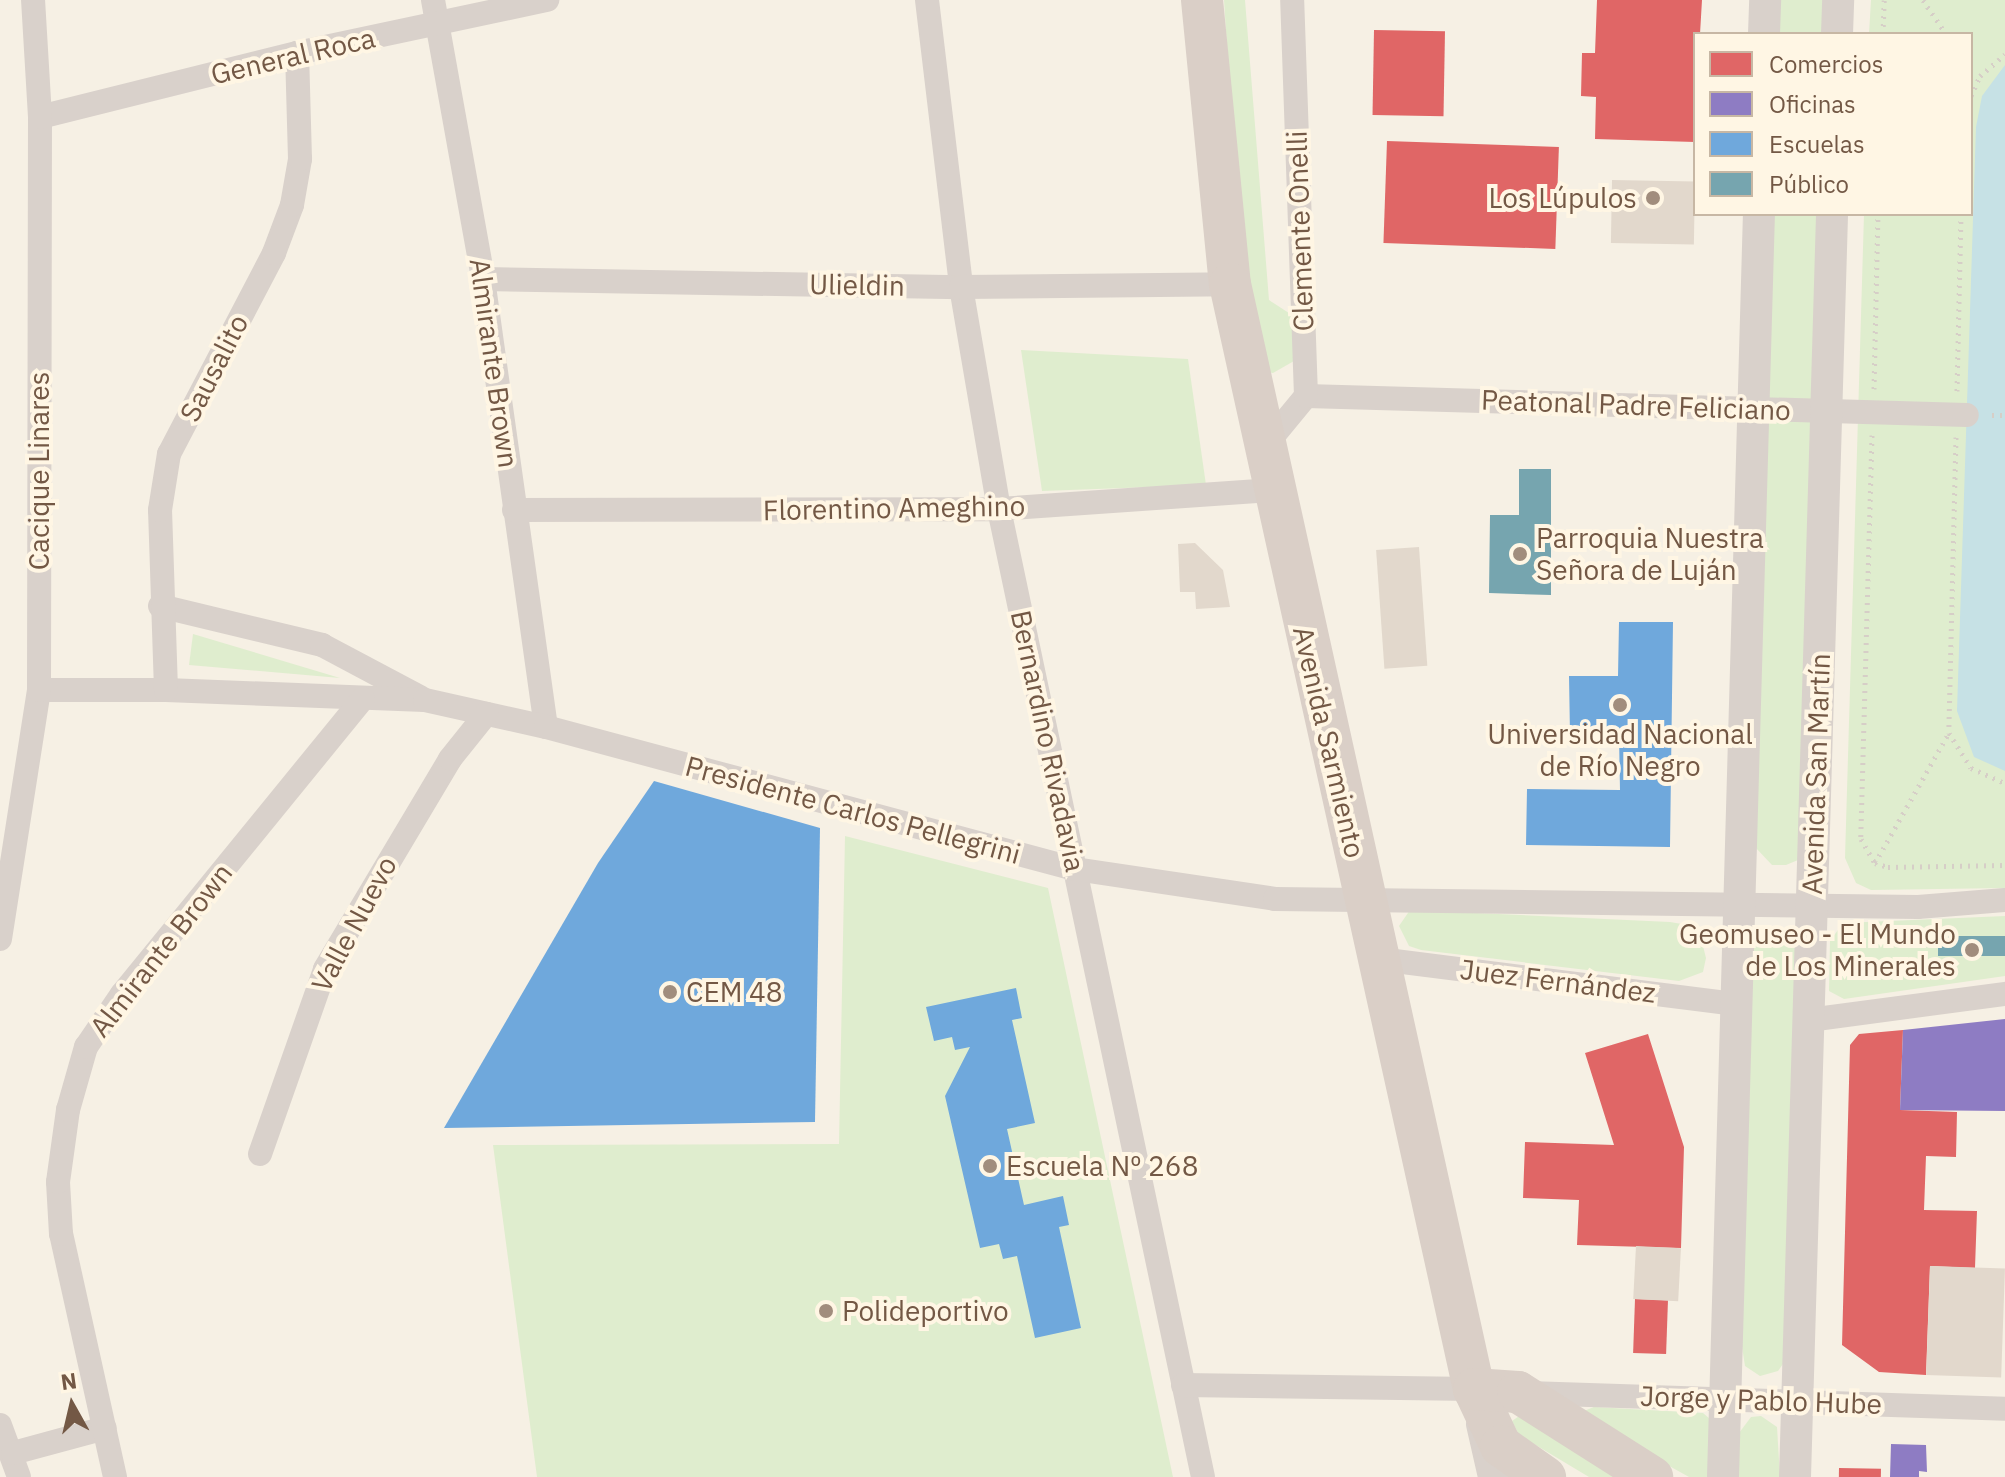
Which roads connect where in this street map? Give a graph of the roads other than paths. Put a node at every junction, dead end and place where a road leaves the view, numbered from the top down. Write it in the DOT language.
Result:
graph roads {
  1 [pos="33,0"];
  2 [pos="547,0"];
  3 [pos="927,0"];
  4 [pos="1202,0"];
  5 [pos="1292,0"];
  6 [pos="1765,0"];
  7 [pos="1838,0"];
  8 [pos="436,12"];
  9 [pos="1764,32"];
  10 [pos="1837,32"];
  11 [pos="297,53"];
  12 [pos="40,117"];
  13 [pos="1759,216"];
  14 [pos="1832,216"];
  15 [pos="483,279"];
  16 [pos="1230,284"];
  17 [pos="961,287"];
  18 [pos="1306,396"];
  19 [pos="1753,409"];
  20 [pos="1826,411"];
  21 [pos="1961,414"];
  22 [pos="1264,447"];
  23 [pos="1273,490"];
  24 [pos="999,509"];
  25 [pos="514,510"];
  26 [pos="160,606"];
  27 [pos="39,690"];
  28 [pos="166,690"];
  29 [pos="363,699"];
  30 [pos="425,700"];
  31 [pos="486,714"];
  32 [pos="546,727"];
  33 [pos="1075,869"];
  34 [pos="2005,900"];
  35 [pos="1365,902"];
  36 [pos="1739,905"];
  37 [pos="1812,907"];
  38 [pos="0,939"];
  39 [pos="1379,959"];
  40 [pos="2005,994"];
  41 [pos="1736,1004"];
  42 [pos="1809,1020"];
  43 [pos="260,1154"];
  44 [pos="1183,1385"];
  45 [pos="1474,1389"];
  46 [pos="1518,1392"];
  47 [pos="1725,1398"];
  48 [pos="1798,1400"];
  49 [pos="2005,1409"];
  50 [pos="0,1425"];
  51 [pos="105,1428"];
  52 [pos="13,1453"];
  53 [pos="19,1477"];
  54 [pos="115,1477"];
  55 [pos="1203,1477"];
  56 [pos="1494,1477"];
  57 [pos="1545,1477"];
  58 [pos="1652,1477"];
  59 [pos="1723,1477"];
  60 [pos="1795,1477"];
  1 -- 12 [label="street, Cacique Linares"];
  2 -- 8 [label="street, General Roca"];
  3 -- 17 [label="street, Bernardino Rivadavia"];
  4 -- 16 [label="highway, Avenida Sarmiento"];
  5 -- 18 [label="street, Clemente Onelli"];
  6 -- 9 [label="main road"];
  7 -- 10 [label="main road"];
  8 -- 11 [label="street, General Roca"];
  8 -- 15 [label="street, Almirante Brown"];
  11 -- 12 [label="street, General Roca"];
  11 -- 26 [label="street, Sausalito"];
  12 -- 27 [label="street, Cacique Linares"];
  13 -- 19 [label="main road"];
  14 -- 20 [label="main road, Avenida San Martín"];
  15 -- 17 [label="street, Ulieldin"];
  15 -- 25 [label="street, Almirante Brown"];
  16 -- 17 [label="street, Ulieldin"];
  16 -- 22 [label="highway, Avenida Sarmiento"];
  17 -- 24 [label="street, Bernardino Rivadavia"];
  18 -- 19 [label="street, Peatonal Padre Feliciano"];
  18 -- 22 [label="street"];
  19 -- 20 [label="street, Peatonal Padre Feliciano"];
  19 -- 36 [label="main road"];
  20 -- 21 [label="street, Peatonal Padre Feliciano"];
  20 -- 37 [label="main road, Avenida San Martín"];
  22 -- 23 [label="highway, Avenida Sarmiento"];
  23 -- 24 [label="street, Florentino Ameghino"];
  23 -- 35 [label="highway, Avenida Sarmiento"];
  24 -- 25 [label="street, Florentino Ameghino"];
  24 -- 33 [label="street, Bernardino Rivadavia"];
  25 -- 32 [label="street, Almirante Brown"];
  26 -- 28 [label="street, Sausalito"];
  26 -- 30 [label="street, Presidente Carlos Pellegrini"];
  27 -- 28 [label="street, Presidente Carlos Pellegrini"];
  27 -- 38 [label="street, Cacique Linares"];
  28 -- 29 [label="street, Presidente Carlos Pellegrini"];
  29 -- 30 [label="street, Presidente Carlos Pellegrini"];
  29 -- 51 [label="street, Almirante Brown"];
  30 -- 31 [label="street, Presidente Carlos Pellegrini"];
  31 -- 32 [label="street, Presidente Carlos Pellegrini"];
  31 -- 43 [label="street, Valle Nuevo"];
  32 -- 33 [label="street, Presidente Carlos Pellegrini"];
  33 -- 35 [label="street, Presidente Carlos Pellegrini"];
  33 -- 44 [label="street, Bernardino Rivadavia"];
  34 -- 37 [label="street, Presidente Carlos Pellegrini"];
  35 -- 36 [label="street, Presidente Carlos Pellegrini"];
  35 -- 39 [label="highway, Avenida Sarmiento"];
  36 -- 37 [label="street, Presidente Carlos Pellegrini"];
  36 -- 41 [label="main road"];
  37 -- 42 [label="main road, Avenida San Martín"];
  39 -- 41 [label="street, Juez Fernández"];
  39 -- 45 [label="highway, Avenida Sarmiento"];
  40 -- 42 [label="street"];
  41 -- 47 [label="main road"];
  42 -- 48 [label="main road, Avenida San Martín"];
  44 -- 45 [label="street"];
  44 -- 55 [label="street, Bernardino Rivadavia"];
  45 -- 46 [label="highway"];
  45 -- 56 [label="main road, Avenida Sarmiento"];
  45 -- 57 [label="highway"];
  46 -- 47 [label="street, Jorge y Pablo Hube"];
  46 -- 58 [label="highway"];
  47 -- 48 [label="street, Jorge y Pablo Hube"];
  47 -- 59 [label="main road"];
  48 -- 49 [label="street, Jorge y Pablo Hube"];
  48 -- 60 [label="main road, Avenida San Martín"];
  50 -- 52 [label="street"];
  51 -- 52 [label="street"];
  51 -- 54 [label="street, Almirante Brown"];
  52 -- 53 [label="street"];
}
